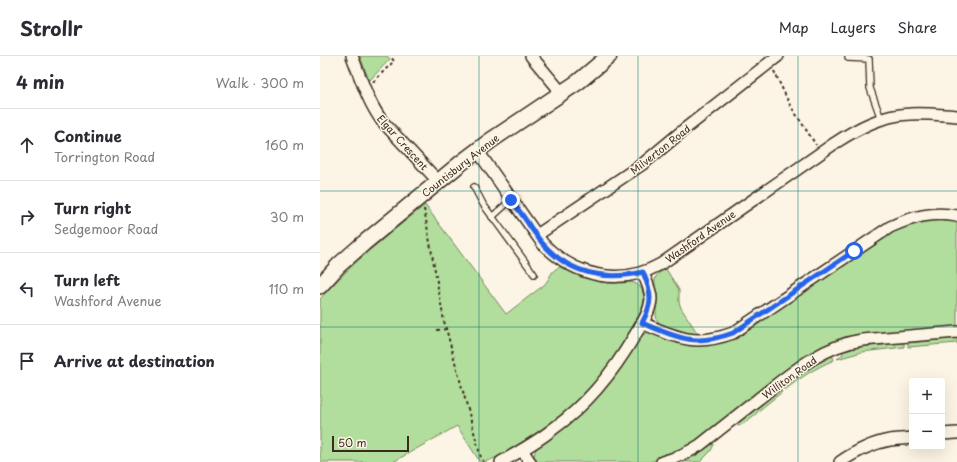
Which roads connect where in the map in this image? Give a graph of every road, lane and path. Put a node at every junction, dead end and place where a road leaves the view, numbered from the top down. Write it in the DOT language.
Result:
graph roads {
  1 [pos="352,56"];
  2 [pos="390,56"];
  3 [pos="531,56"];
  4 [pos="609,56"];
  5 [pos="848,58"];
  6 [pos="774,59"];
  7 [pos="365,90"];
  8 [pos="562,93"];
  9 [pos="957,116"];
  10 [pos="881,119"];
  11 [pos="477,150"];
  12 [pos="821,153"];
  13 [pos="438,181"];
  14 [pos="474,187"];
  15 [pos="422,194"];
  16 [pos="511,200"];
  17 [pos="957,216"];
  18 [pos="492,217"];
  19 [pos="537,235"];
  20 [pos="643,272"];
  21 [pos="534,274"];
  22 [pos="320,286"];
  23 [pos="642,323"];
  24 [pos="447,329"];
  25 [pos="437,330"];
  26 [pos="957,332"];
  27 [pos="957,433"];
  28 [pos="945,434"];
  29 [pos="909,438"];
  30 [pos="522,450"];
  31 [pos="484,462"];
  32 [pos="501,462"];
  33 [pos="530,462"];
  34 [pos="662,462"];
  35 [pos="840,462"];
  1 -- 7 [label="street, Elgar Crescent"];
  2 -- 7 [label="path"];
  3 -- 8 [label="street"];
  4 -- 8 [label="street, Countisbury Avenue"];
  5 -- 10 [label="lane"];
  6 -- 12 [label="path"];
  6 -- 19 [label="street, Milverton Road"];
  7 -- 13 [label="street, Elgar Crescent"];
  8 -- 11 [label="street, Countisbury Avenue"];
  9 -- 10 [label="street, Washford Avenue"];
  10 -- 12 [label="street, Washford Avenue"];
  11 -- 13 [label="street, Countisbury Avenue"];
  11 -- 16 [label="street, Washford Avenue"];
  12 -- 20 [label="street, Washford Avenue"];
  13 -- 15 [label="street, Countisbury Avenue"];
  14 -- 18 [label="lane"];
  15 -- 22 [label="street, Countisbury Avenue"];
  15 -- 24 [label="path"];
  16 -- 18 [label="lane"];
  16 -- 19 [label="street, Washford Avenue"];
  17 -- 23 [label="street"];
  18 -- 21 [label="lane"];
  19 -- 20 [label="street, Washford Avenue"];
  20 -- 23 [label="street"];
  23 -- 30 [label="street"];
  24 -- 25 [label="path"];
  24 -- 31 [label="path"];
  26 -- 34 [label="street, Williton Road"];
  27 -- 28 [label="street"];
  29 -- 35 [label="street"];
  30 -- 32 [label="street"];
  30 -- 33 [label="street"];
}
